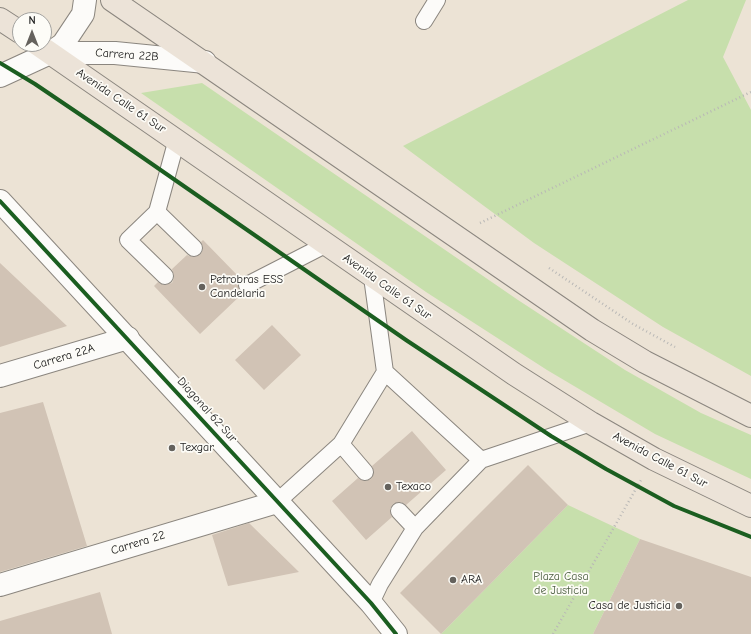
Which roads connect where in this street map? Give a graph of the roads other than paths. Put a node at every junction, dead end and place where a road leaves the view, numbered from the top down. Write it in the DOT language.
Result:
graph roads {
  1 [pos="85,0"];
  2 [pos="112,0"];
  3 [pos="437,0"];
  4 [pos="0,19"];
  5 [pos="424,21"];
  6 [pos="12,27"];
  7 [pos="52,46"];
  8 [pos="52,49"];
  9 [pos="38,52"];
  10 [pos="50,52"];
  11 [pos="204,62"];
  12 [pos="0,76"];
  13 [pos="177,139"];
  14 [pos="0,201"];
  15 [pos="157,212"];
  16 [pos="326,244"];
  17 [pos="194,248"];
  18 [pos="165,276"];
  19 [pos="372,276"];
  20 [pos="246,285"];
  21 [pos="128,338"];
  22 [pos="385,372"];
  23 [pos="0,376"];
  24 [pos="751,416"];
  25 [pos="591,423"];
  26 [pos="340,444"];
  27 [pos="481,460"];
  28 [pos="365,472"];
  29 [pos="277,502"];
  30 [pos="751,506"];
  31 [pos="399,511"];
  32 [pos="415,528"];
  33 [pos="0,585"];
  34 [pos="371,603"];
  35 [pos="396,634"];
  1 -- 7 [label="street, Carrera 22B"];
  2 -- 11 [label="main road"];
  3 -- 5 [label="lane"];
  4 -- 6 [label="main road"];
  8 -- 11 [label="street, Carrera 22B"];
  9 -- 12 [label="street, Carrera 22B"];
  10 -- 13 [label="main road, Avenida Calle 61 Sur"];
  11 -- 24 [label="main road"];
  13 -- 15 [label="lane"];
  13 -- 16 [label="main road, Avenida Calle 61 Sur"];
  14 -- 21 [label="street, Diagonal 62 Sur"];
  15 -- 17 [label="lane"];
  15 -- 18 [label="lane"];
  16 -- 19 [label="main road, Avenida Calle 61 Sur"];
  16 -- 20 [label="lane"];
  19 -- 22 [label="lane"];
  19 -- 25 [label="main road, Avenida Calle 61 Sur"];
  21 -- 23 [label="street, Carrera 22A"];
  21 -- 29 [label="street, Diagonal 62 Sur"];
  22 -- 26 [label="lane"];
  22 -- 27 [label="lane"];
  25 -- 27 [label="lane"];
  25 -- 30 [label="main road, Avenida Calle 61 Sur"];
  26 -- 28 [label="lane"];
  26 -- 29 [label="lane"];
  27 -- 32 [label="lane"];
  29 -- 33 [label="street, Carrera 22"];
  29 -- 34 [label="street, Diagonal 62 Sur"];
  31 -- 32 [label="lane"];
  32 -- 34 [label="lane"];
  34 -- 35 [label="street, Diagonal 62 Sur"];
}
